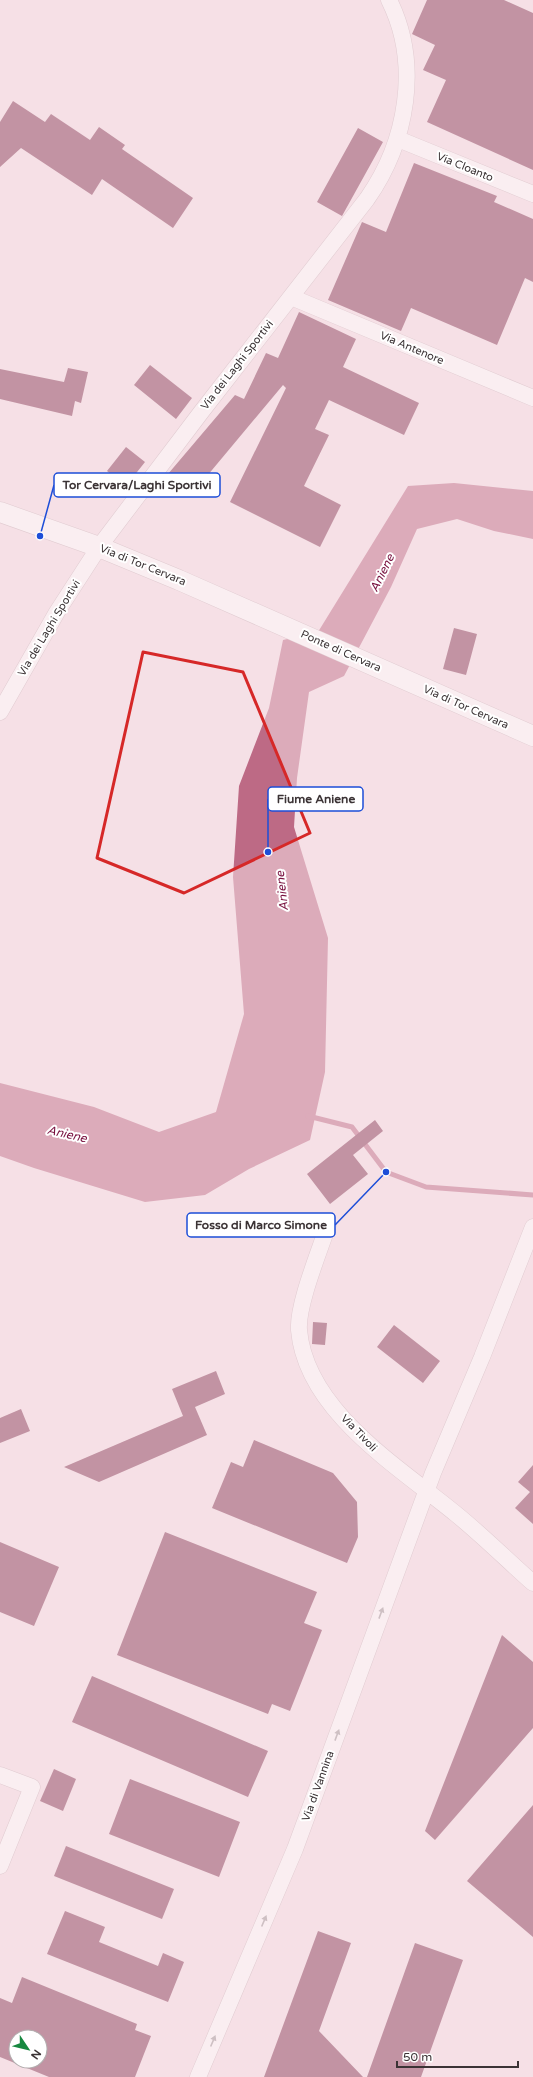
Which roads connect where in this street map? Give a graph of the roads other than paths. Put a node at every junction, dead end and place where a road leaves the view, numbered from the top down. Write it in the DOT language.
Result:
graph roads {
  1 [pos="388,0"];
  2 [pos="398,139"];
  3 [pos="533,194"];
  4 [pos="291,297"];
  5 [pos="533,398"];
  6 [pos="0,512"];
  7 [pos="99,547"];
  8 [pos="283,626"];
  9 [pos="400,677"];
  10 [pos="0,712"];
  11 [pos="533,736"];
  12 [pos="328,1225"];
  13 [pos="533,1228"];
  14 [pos="426,1490"];
  15 [pos="533,1584"];
  16 [pos="0,1775"];
  17 [pos="0,1866"];
  18 [pos="198,2077"];
  1 -- 2 [label="street, Via dei Laghi Sportivi"];
  2 -- 3 [label="street, Via Cloanto"];
  2 -- 4 [label="street, Via dei Laghi Sportivi"];
  4 -- 5 [label="street, Via Antenore"];
  4 -- 7 [label="street, Via dei Laghi Sportivi"];
  6 -- 7 [label="street, Via di Tor Cervara"];
  7 -- 8 [label="street, Via di Tor Cervara"];
  7 -- 10 [label="street, Via dei Laghi Sportivi"];
  8 -- 9 [label="street, Ponte di Cervara"];
  9 -- 11 [label="street, Via di Tor Cervara"];
  12 -- 14 [label="street, Via Tivoli"];
  13 -- 14 [label="street, Via di Vannina"];
  14 -- 15 [label="street, Via Tivoli"];
  18 -- 14 [label="street, Via di Vannina, one-way"];
  16 -- 17 [label="street"];
}
